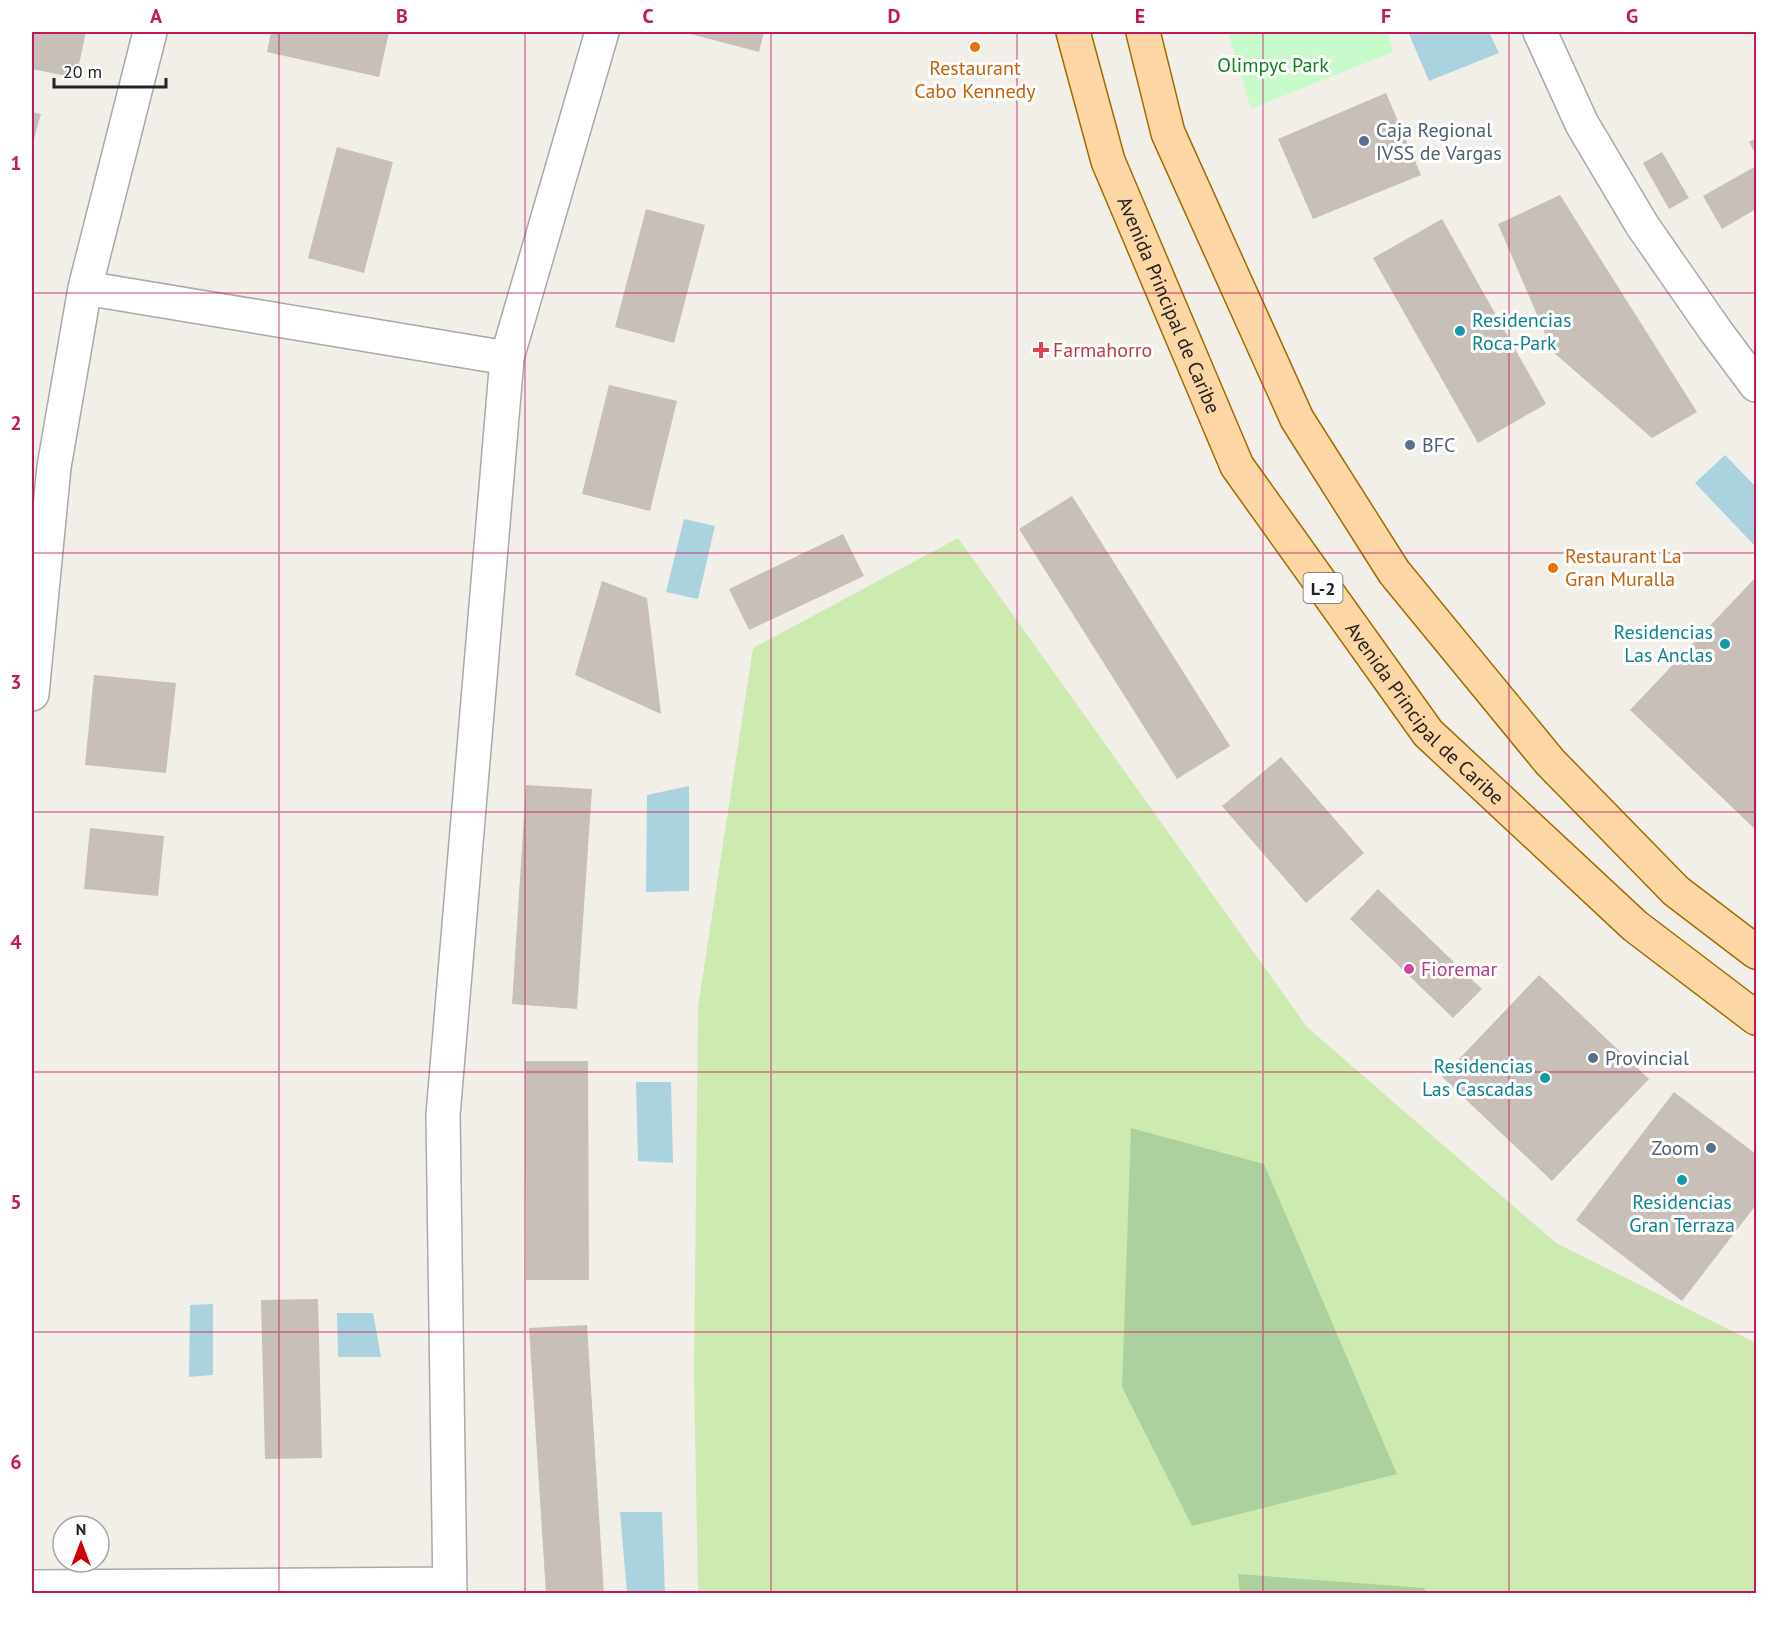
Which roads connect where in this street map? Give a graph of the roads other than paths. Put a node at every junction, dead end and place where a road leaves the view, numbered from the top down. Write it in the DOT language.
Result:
graph roads {
  1 [pos="150,32"];
  2 [pos="602,32"];
  3 [pos="1073,32"];
  4 [pos="1143,32"];
  5 [pos="1540,32"];
  6 [pos="85,288"];
  7 [pos="507,358"];
  8 [pos="1756,385"];
  9 [pos="32,694"];
  10 [pos="1756,952"];
  11 [pos="1756,1018"];
  12 [pos="32,1587"];
  13 [pos="449,1589"];
  1 -- 6 [label="street"];
  2 -- 7 [label="street"];
  3 -- 11 [label="main road, Avenida Principal de Caribe / L-2"];
  4 -- 10 [label="main road"];
  5 -- 8 [label="street"];
  6 -- 7 [label="street"];
  6 -- 9 [label="street"];
  7 -- 13 [label="street"];
  12 -- 13 [label="street"];
}
